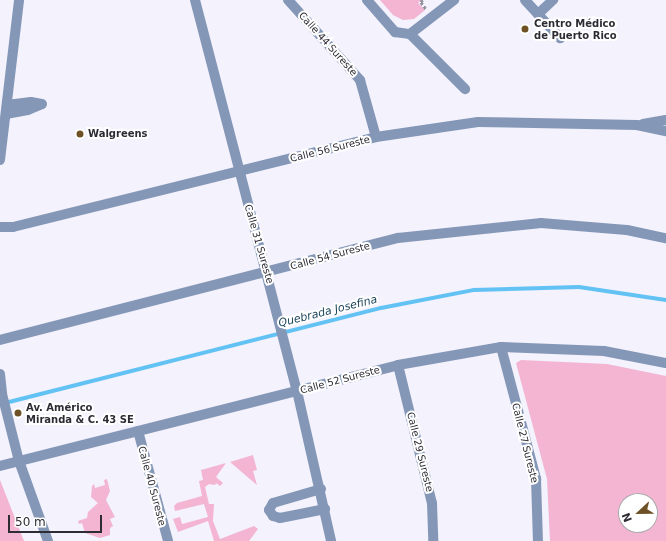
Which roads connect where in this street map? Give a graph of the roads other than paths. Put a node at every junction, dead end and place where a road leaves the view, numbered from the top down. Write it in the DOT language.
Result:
graph roads {
  1 [pos="19,0"];
  2 [pos="195,0"];
  3 [pos="288,0"];
  4 [pos="367,0"];
  5 [pos="454,0"];
  6 [pos="525,0"];
  7 [pos="553,0"];
  8 [pos="538,14"];
  9 [pos="410,34"];
  10 [pos="560,38"];
  11 [pos="465,89"];
  12 [pos="42,104"];
  13 [pos="7,109"];
  14 [pos="666,120"];
  15 [pos="637,125"];
  16 [pos="666,131"];
  17 [pos="376,137"];
  18 [pos="0,160"];
  19 [pos="238,172"];
  20 [pos="0,227"];
  21 [pos="666,238"];
  22 [pos="267,272"];
  23 [pos="0,340"];
  24 [pos="501,347"];
  25 [pos="666,363"];
  26 [pos="398,365"];
  27 [pos="0,374"];
  28 [pos="297,391"];
  29 [pos="138,431"];
  30 [pos="19,461"];
  31 [pos="0,466"];
  32 [pos="321,489"];
  33 [pos="325,509"];
  34 [pos="48,541"];
  35 [pos="168,541"];
  36 [pos="331,541"];
  37 [pos="433,541"];
  38 [pos="538,541"];
  1 -- 13 [label="street"];
  2 -- 19 [label="street, Calle 31 Sureste"];
  3 -- 17 [label="street, Calle 44 Sureste"];
  4 -- 9 [label="street"];
  5 -- 9 [label="street"];
  6 -- 8 [label="street"];
  7 -- 8 [label="street"];
  8 -- 10 [label="street"];
  9 -- 11 [label="street"];
  12 -- 13 [label="street"];
  13 -- 18 [label="street"];
  14 -- 15 [label="street"];
  15 -- 16 [label="street, Calle 56 Sureste"];
  15 -- 17 [label="street, Calle 56 Sureste"];
  17 -- 19 [label="street, Calle 56 Sureste"];
  19 -- 20 [label="street, Calle 56 Sureste"];
  19 -- 22 [label="street, Calle 31 Sureste"];
  21 -- 22 [label="street, Calle 54 Sureste"];
  22 -- 23 [label="street, Calle 54 Sureste"];
  22 -- 28 [label="street, Calle 31 Sureste"];
  24 -- 25 [label="street, Calle 52 Sureste"];
  24 -- 26 [label="street, Calle 52 Sureste"];
  24 -- 38 [label="street, Calle 27 Sureste"];
  26 -- 28 [label="street, Calle 52 Sureste"];
  26 -- 37 [label="street, Calle 29 Sureste"];
  27 -- 30 [label="street"];
  28 -- 29 [label="street, Calle 52 Sureste"];
  28 -- 32 [label="street, Calle 31 Sureste"];
  29 -- 30 [label="street, Calle 52 Sureste"];
  29 -- 35 [label="street, Calle 40 Sureste"];
  30 -- 31 [label="street, Calle 52 Sureste"];
  30 -- 34 [label="street"];
  32 -- 33 [label="street, Calle 31 Sureste"];
  32 -- 33 [label="street"];
  33 -- 36 [label="street, Calle 31 Sureste"];
}
